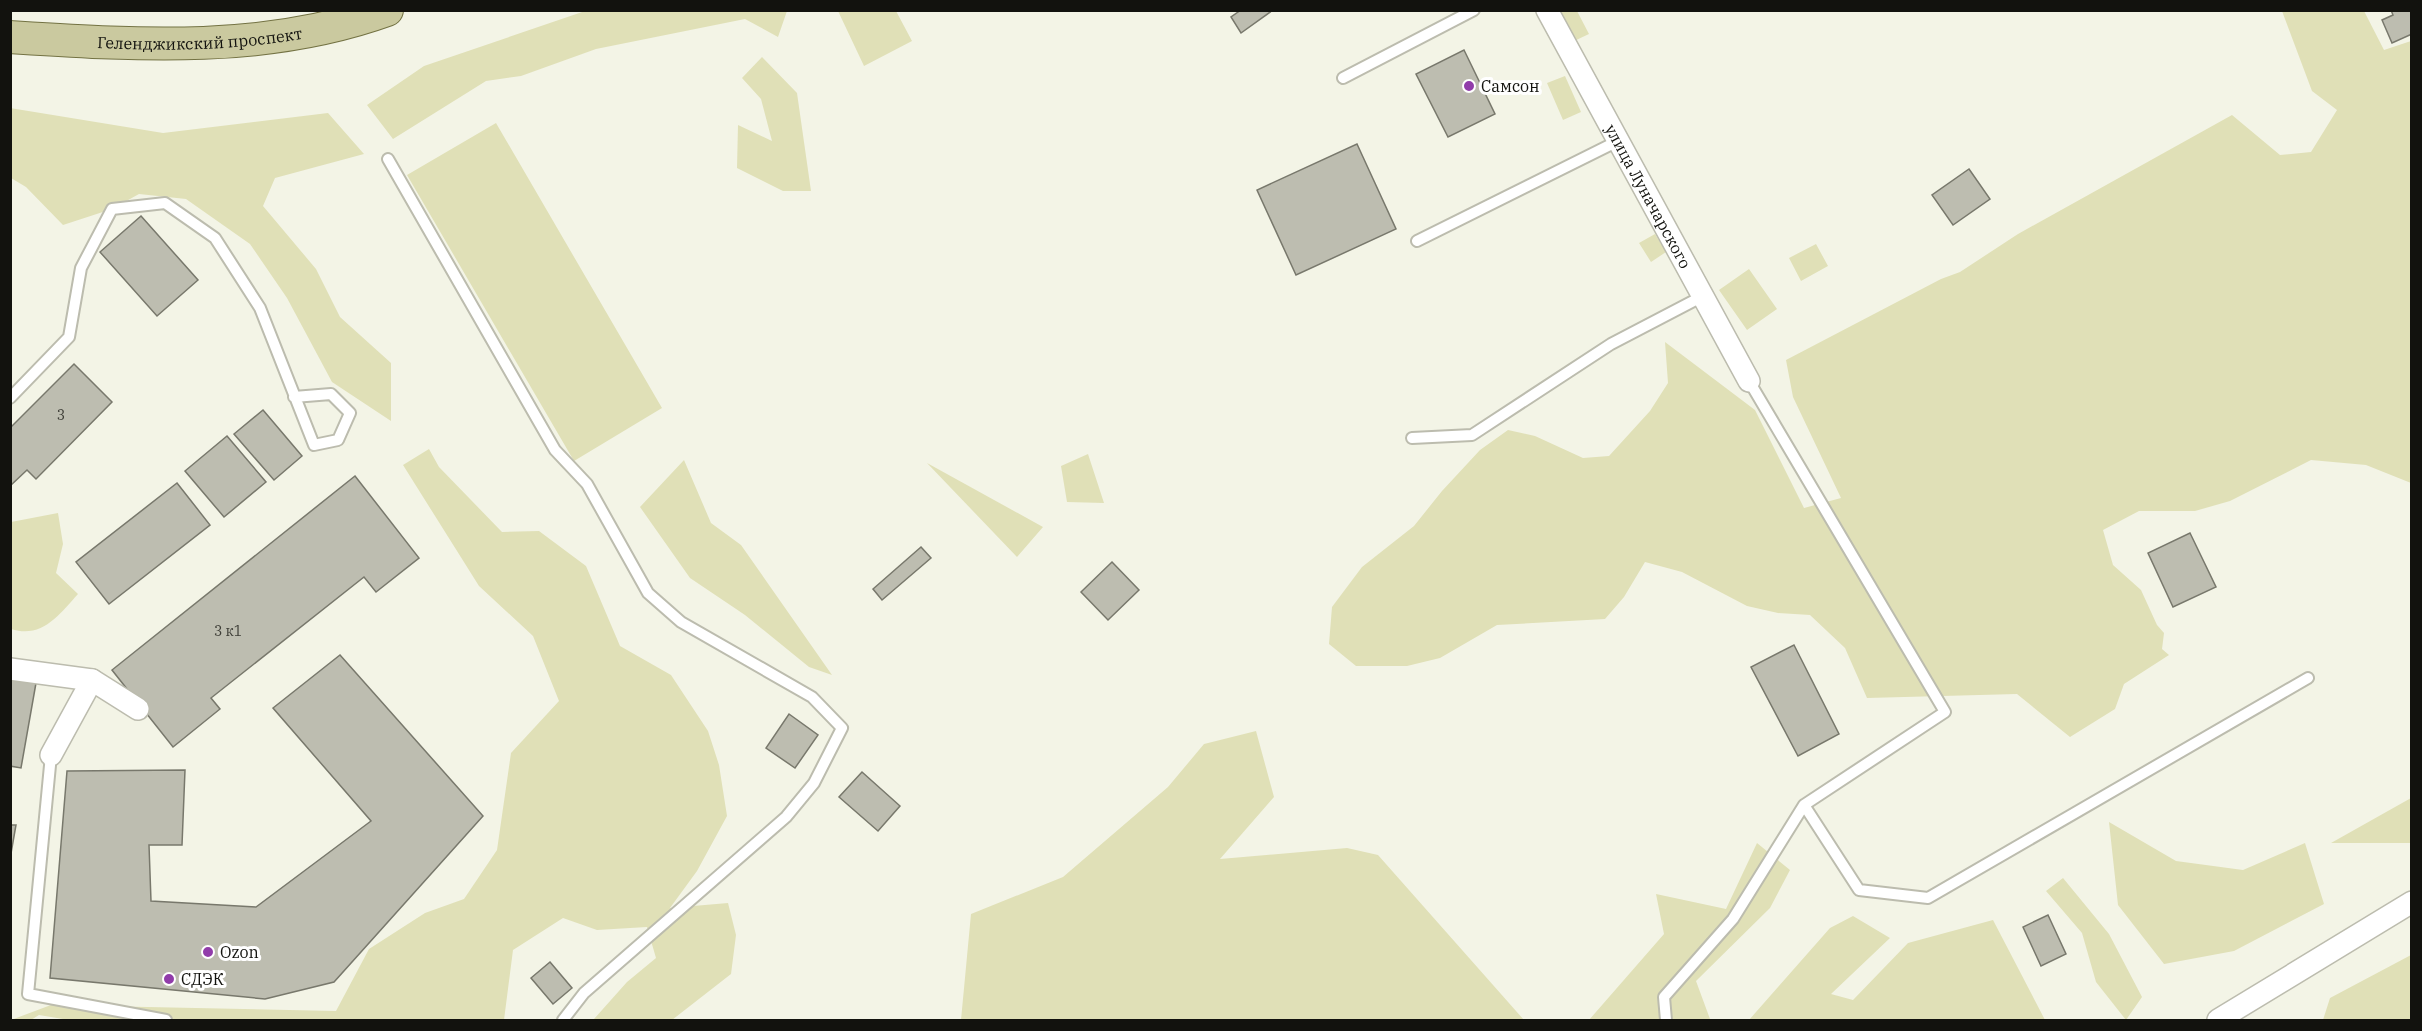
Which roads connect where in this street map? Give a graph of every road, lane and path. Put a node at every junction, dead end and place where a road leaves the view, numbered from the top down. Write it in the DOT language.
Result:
graph roads {
  1 [pos="387,10"];
  2 [pos="1474,10"];
  3 [pos="1547,10"];
  4 [pos="10,37"];
  5 [pos="1343,78"];
  6 [pos="1618,141"];
  7 [pos="388,159"];
  8 [pos="1418,241"];
  9 [pos="1703,296"];
  10 [pos="1749,381"];
  11 [pos="294,397"];
  12 [pos="10,398"];
  13 [pos="1412,438"];
  14 [pos="10,669"];
  15 [pos="2308,678"];
  16 [pos="92,680"];
  17 [pos="138,709"];
  18 [pos="51,755"];
  19 [pos="1804,805"];
  20 [pos="2412,902"];
  21 [pos="166,1020"];
  22 [pos="562,1020"];
  23 [pos="1666,1020"];
  24 [pos="2218,1020"];
  1 -- 4 [label="main road, Геленджикский проспект"];
  2 -- 5 [label="lane"];
  3 -- 6 [label="street, улица Луначарского"];
  6 -- 8 [label="lane"];
  6 -- 9 [label="street, улица Луначарского"];
  7 -- 22 [label="lane"];
  9 -- 10 [label="street, улица Луначарского"];
  9 -- 13 [label="lane"];
  10 -- 19 [label="lane"];
  11 -- 11 [label="lane"];
  11 -- 12 [label="lane"];
  14 -- 16 [label="street"];
  15 -- 19 [label="lane"];
  16 -- 17 [label="street"];
  16 -- 18 [label="street"];
  18 -- 21 [label="lane"];
  19 -- 23 [label="lane"];
  20 -- 24 [label="street"];
}
